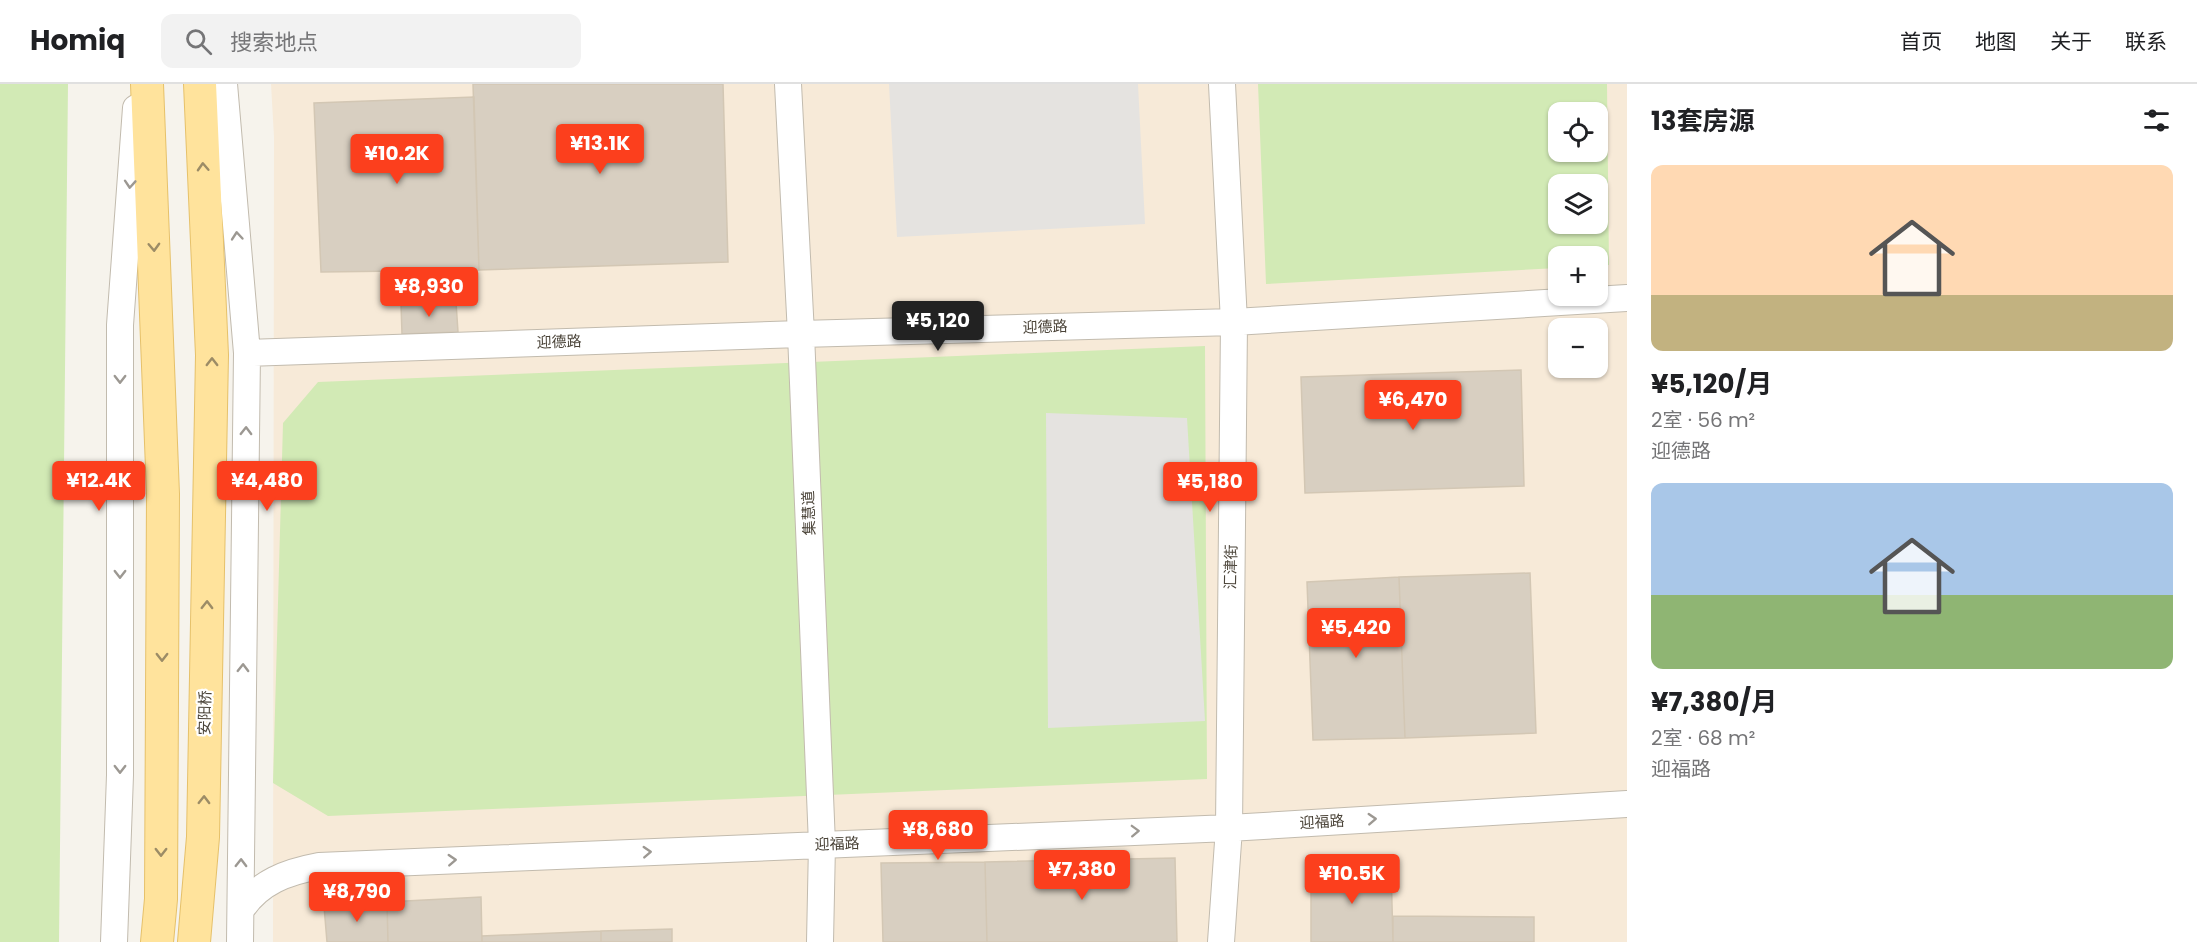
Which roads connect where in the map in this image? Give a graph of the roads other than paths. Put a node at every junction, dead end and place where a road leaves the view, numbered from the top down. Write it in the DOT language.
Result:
graph roads {
  1 [pos="138,84"];
  2 [pos="147,84"];
  3 [pos="200,84"];
  4 [pos="224,84"];
  5 [pos="788,84"];
  6 [pos="1222,84"];
  7 [pos="1627,298"];
  8 [pos="1234,322"];
  9 [pos="801,334"];
  10 [pos="247,353"];
  11 [pos="1627,804"];
  12 [pos="1229,828"];
  13 [pos="822,844"];
  14 [pos="241,910"];
  15 [pos="114,942"];
  16 [pos="157,942"];
  17 [pos="194,942"];
  18 [pos="240,942"];
  19 [pos="820,942"];
  20 [pos="1221,942"];
  1 -- 15 [label="street, one-way"];
  2 -- 16 [label="main road, one-way"];
  17 -- 3 [label="main road, 安阳桥, one-way"];
  10 -- 4 [label="street, one-way"];
  5 -- 9 [label="street, 集慧道"];
  6 -- 8 [label="street, 汇津街"];
  7 -- 8 [label="street, 迎德路"];
  8 -- 9 [label="street, 迎德路"];
  8 -- 12 [label="street, 汇津街"];
  9 -- 10 [label="street, 迎德路"];
  9 -- 13 [label="street, 集慧道"];
  14 -- 10 [label="street, one-way"];
  12 -- 11 [label="street, 迎福路, one-way"];
  13 -- 12 [label="street, 迎福路, one-way"];
  12 -- 20 [label="street, 汇津街"];
  14 -- 13 [label="street, 迎福路, one-way"];
  13 -- 19 [label="street, 集慧道"];
  14 -- 18 [label="street"];
}
